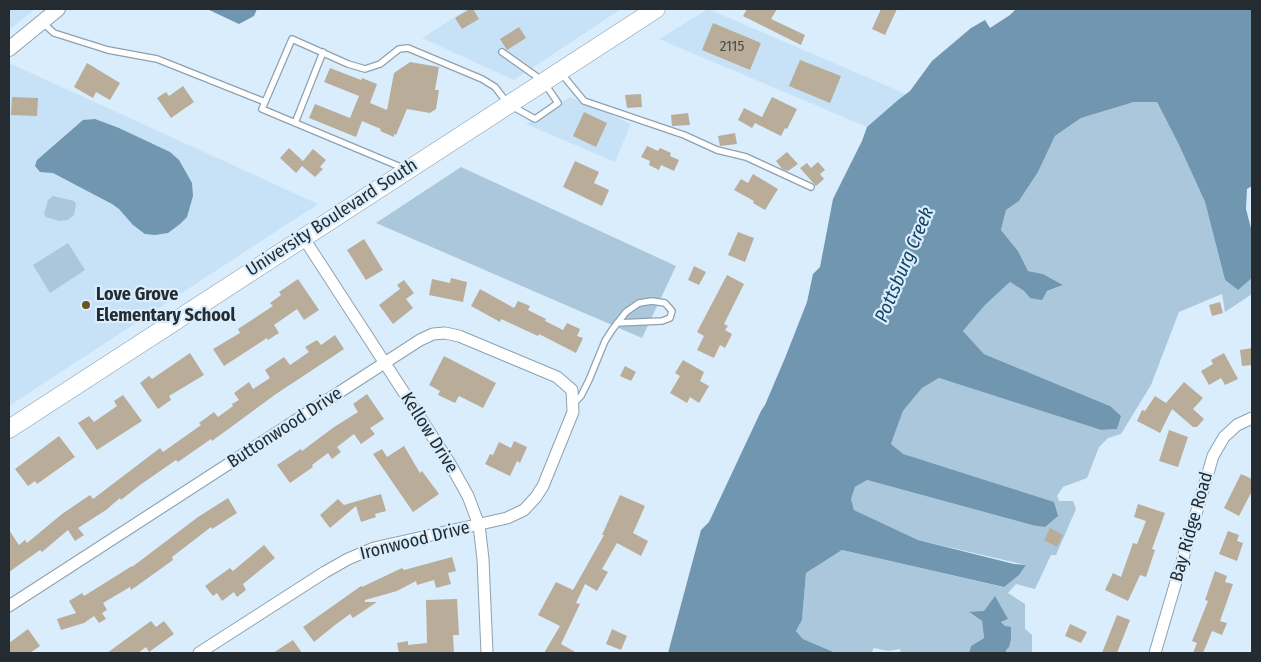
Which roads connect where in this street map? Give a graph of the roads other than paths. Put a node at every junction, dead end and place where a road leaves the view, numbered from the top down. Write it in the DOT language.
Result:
graph roads {
  1 [pos="58,9"];
  2 [pos="656,9"];
  3 [pos="42,22"];
  4 [pos="9,49"];
  5 [pos="323,52"];
  6 [pos="502,52"];
  7 [pos="560,71"];
  8 [pos="544,81"];
  9 [pos="265,102"];
  10 [pos="508,104"];
  11 [pos="295,123"];
  12 [pos="407,170"];
  13 [pos="811,187"];
  14 [pos="304,237"];
  15 [pos="617,323"];
  16 [pos="385,364"];
  17 [pos="572,390"];
  18 [pos="573,404"];
  19 [pos="1252,418"];
  20 [pos="9,429"];
  21 [pos="479,525"];
  22 [pos="9,606"];
  23 [pos="199,653"];
  24 [pos="487,653"];
  25 [pos="1155,653"];
  1 -- 3 [label="street"];
  2 -- 7 [label="main road, University Boulevard South"];
  3 -- 4 [label="street"];
  3 -- 9 [label="lane"];
  5 -- 9 [label="lane"];
  5 -- 10 [label="lane"];
  5 -- 11 [label="lane"];
  6 -- 8 [label="lane"];
  7 -- 8 [label="main road, University Boulevard South"];
  7 -- 13 [label="lane"];
  8 -- 10 [label="main road, University Boulevard South"];
  8 -- 10 [label="lane"];
  9 -- 11 [label="lane"];
  10 -- 12 [label="main road, University Boulevard South"];
  11 -- 12 [label="lane"];
  12 -- 14 [label="main road, University Boulevard South"];
  14 -- 16 [label="street, Kellow Drive"];
  14 -- 20 [label="main road, University Boulevard South"];
  15 -- 15 [label="lane"];
  15 -- 18 [label="lane"];
  16 -- 17 [label="street, Buttonwood Drive"];
  16 -- 21 [label="street, Kellow Drive"];
  16 -- 22 [label="street, Buttonwood Drive"];
  17 -- 18 [label="street, Ironwood Drive"];
  18 -- 21 [label="street, Ironwood Drive"];
  19 -- 25 [label="street, Bay Ridge Road"];
  21 -- 23 [label="street, Ironwood Drive"];
  21 -- 24 [label="street, Kellow Drive"];
}
